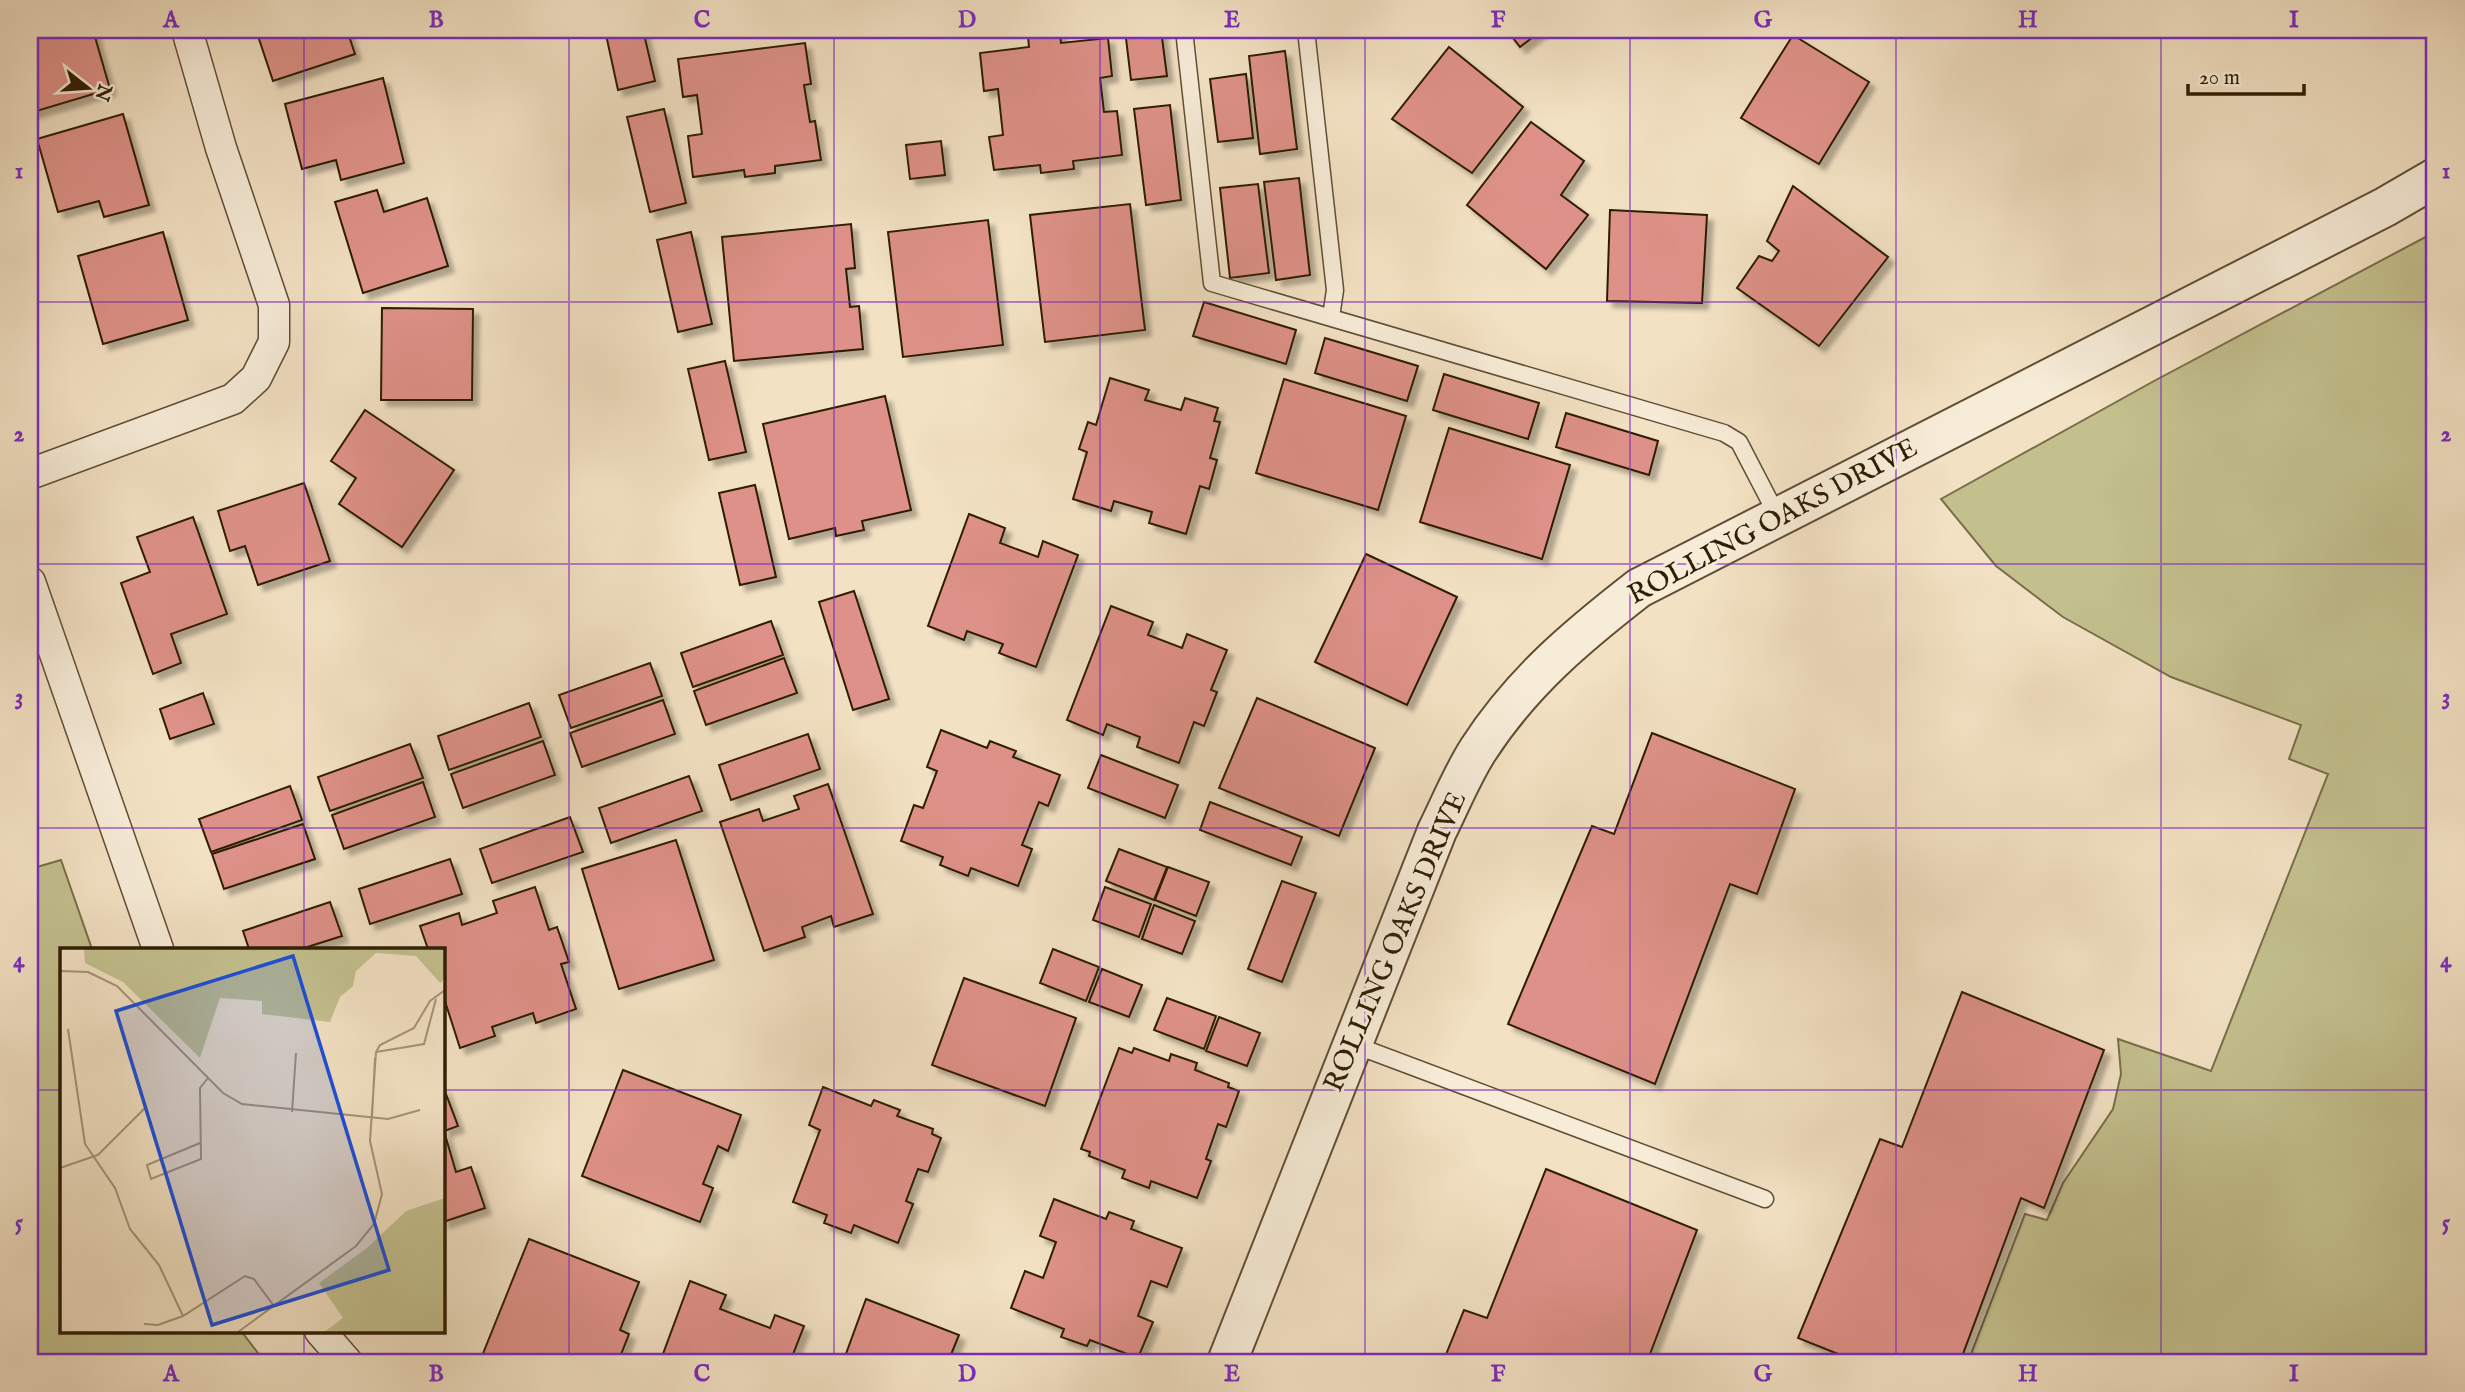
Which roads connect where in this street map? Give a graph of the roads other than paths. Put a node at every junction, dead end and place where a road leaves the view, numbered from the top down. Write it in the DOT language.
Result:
graph roads {
  1 [pos="187,30"];
  2 [pos="1184,30"];
  3 [pos="1306,30"];
  4 [pos="2435,177"];
  5 [pos="1331,317"];
  6 [pos="30,474"];
  7 [pos="1778,517"];
  8 [pos="30,582"];
  9 [pos="158,948"];
  10 [pos="1352,1044"];
  11 [pos="1765,1199"];
  12 [pos="321,1332"];
  13 [pos="347,1362"];
  14 [pos="1227,1362"];
  1 -- 6 [label="street"];
  2 -- 5 [label="lane"];
  3 -- 5 [label="lane"];
  4 -- 7 [label="street, ROLLING OAKS DRIVE"];
  5 -- 7 [label="lane"];
  7 -- 10 [label="street, ROLLING OAKS DRIVE"];
  8 -- 9 [label="street"];
  10 -- 11 [label="lane"];
  10 -- 14 [label="street, ROLLING OAKS DRIVE"];
  12 -- 13 [label="street"];
}
